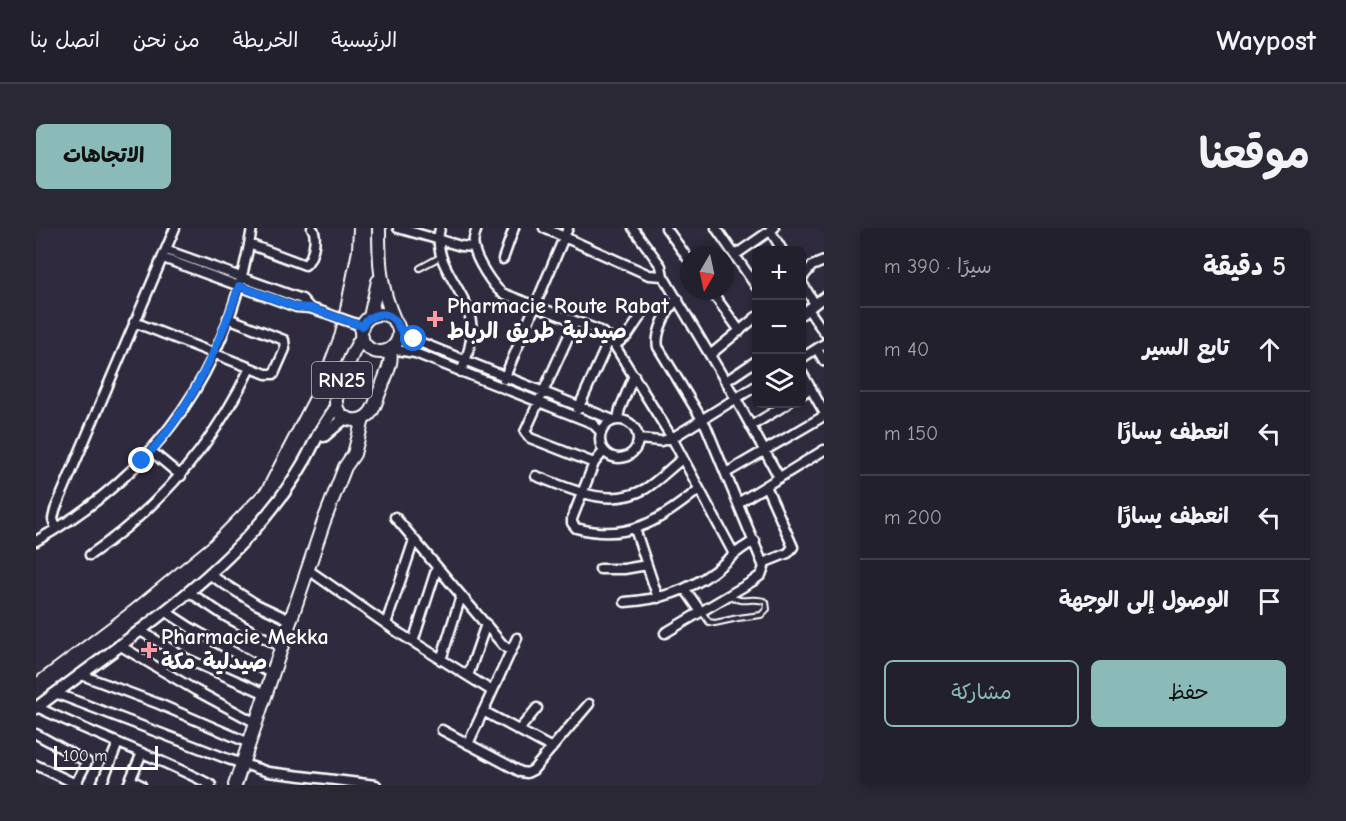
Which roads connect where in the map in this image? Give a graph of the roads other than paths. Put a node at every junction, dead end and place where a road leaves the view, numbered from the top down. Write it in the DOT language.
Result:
graph roads {
  1 [pos="175,228"];
  2 [pos="252,228"];
  3 [pos="312,228"];
  4 [pos="379,228"];
  5 [pos="398,228"];
  6 [pos="440,228"];
  7 [pos="477,228"];
  8 [pos="514,228"];
  9 [pos="544,228"];
  10 [pos="568,228"];
  11 [pos="633,228"];
  12 [pos="666,228"];
  13 [pos="716,228"];
  14 [pos="772,229"];
  15 [pos="564,237"];
  16 [pos="438,239"];
  17 [pos="249,244"];
  18 [pos="780,246"];
  19 [pos="474,247"];
  20 [pos="680,247"];
  21 [pos="164,254"];
  22 [pos="735,255"];
  23 [pos="440,257"];
  24 [pos="503,259"];
  25 [pos="824,261"];
  26 [pos="420,268"];
  27 [pos="752,273"];
  28 [pos="380,274"];
  29 [pos="806,274"];
  30 [pos="663,276"];
  31 [pos="242,277"];
  32 [pos="239,286"];
  33 [pos="824,297"];
  34 [pos="678,299"];
  35 [pos="718,300"];
  36 [pos="534,306"];
  37 [pos="310,308"];
  38 [pos="645,308"];
  39 [pos="808,309"];
  40 [pos="228,318"];
  41 [pos="575,321"];
  42 [pos="134,322"];
  43 [pos="752,323"];
  44 [pos="396,324"];
  45 [pos="365,327"];
  46 [pos="740,331"];
  47 [pos="824,332"];
  48 [pos="613,342"];
  49 [pos="820,346"];
  50 [pos="391,350"];
  51 [pos="213,354"];
  52 [pos="710,355"];
  53 [pos="806,355"];
  54 [pos="466,361"];
  55 [pos="824,361"];
  56 [pos="752,364"];
  57 [pos="250,368"];
  58 [pos="461,372"];
  59 [pos="634,375"];
  60 [pos="505,376"];
  61 [pos="726,381"];
  62 [pos="806,381"];
  63 [pos="501,387"];
  64 [pos="752,389"];
  65 [pos="543,392"];
  66 [pos="813,392"];
  67 [pos="824,392"];
  68 [pos="806,393"];
  69 [pos="736,399"];
  70 [pos="538,402"];
  71 [pos="336,404"];
  72 [pos="579,406"];
  73 [pos="780,408"];
  74 [pos="824,414"];
  75 [pos="575,417"];
  76 [pos="363,418"];
  77 [pos="347,419"];
  78 [pos="616,420"];
  79 [pos="702,420"];
  80 [pos="751,426"];
  81 [pos="601,432"];
  82 [pos="672,438"];
  83 [pos="638,439"];
  84 [pos="314,444"];
  85 [pos="824,450"];
  86 [pos="151,451"];
  87 [pos="604,451"];
  88 [pos="765,451"];
  89 [pos="681,459"];
  90 [pos="594,463"];
  91 [pos="345,467"];
  92 [pos="726,473"];
  93 [pos="181,476"];
  94 [pos="536,476"];
  95 [pos="779,477"];
  96 [pos="766,486"];
  97 [pos="698,490"];
  98 [pos="582,494"];
  99 [pos="738,503"];
  100 [pos="395,517"];
  101 [pos="56,529"];
  102 [pos="635,529"];
  103 [pos="414,540"];
  104 [pos="36,541"];
  105 [pos="755,542"];
  106 [pos="734,554"];
  107 [pos="90,555"];
  108 [pos="763,562"];
  109 [pos="647,566"];
  110 [pos="437,567"];
  111 [pos="308,569"];
  112 [pos="600,569"];
  113 [pos="210,575"];
  114 [pos="685,589"];
  115 [pos="189,592"];
  116 [pos="730,595"];
  117 [pos="461,596"];
  118 [pos="658,598"];
  119 [pos="625,602"];
  120 [pos="165,611"];
  121 [pos="701,612"];
  122 [pos="290,620"];
  123 [pos="386,624"];
  124 [pos="486,624"];
  125 [pos="139,630"];
  126 [pos="665,633"];
  127 [pos="517,638"];
  128 [pos="413,642"];
  129 [pos="119,645"];
  130 [pos="281,647"];
  131 [pos="511,651"];
  132 [pos="441,660"];
  133 [pos="79,674"];
  134 [pos="272,674"];
  135 [pos="468,676"];
  136 [pos="492,691"];
  137 [pos="55,693"];
  138 [pos="266,694"];
  139 [pos="589,704"];
  140 [pos="36,707"];
  141 [pos="537,708"];
  142 [pos="483,711"];
  143 [pos="256,723"];
  144 [pos="442,730"];
  145 [pos="519,730"];
  146 [pos="36,734"];
  147 [pos="118,743"];
  148 [pos="249,743"];
  149 [pos="468,744"];
  150 [pos="552,748"];
  151 [pos="142,753"];
  152 [pos="243,764"];
  153 [pos="36,765"];
  154 [pos="130,782"];
  155 [pos="76,785"];
  156 [pos="101,785"];
  157 [pos="141,785"];
  158 [pos="211,785"];
  159 [pos="235,785"];
  160 [pos="376,785"];
  1 -- 21 [label="street"];
  2 -- 17 [label="street"];
  3 -- 17 [label="street"];
  4 -- 28 [label="main road, RN25"];
  5 -- 16 [label="street"];
  6 -- 16 [label="street"];
  7 -- 19 [label="street"];
  8 -- 24 [label="street"];
  9 -- 15 [label="street"];
  10 -- 15 [label="street"];
  11 -- 30 [label="street"];
  12 -- 20 [label="street"];
  13 -- 22 [label="street"];
  14 -- 18 [label="street"];
  14 -- 22 [label="street"];
  15 -- 30 [label="street"];
  15 -- 36 [label="street"];
  16 -- 19 [label="street"];
  16 -- 23 [label="street"];
  17 -- 31 [label="street"];
  19 -- 36 [label="street"];
  21 -- 31 [label="street"];
  21 -- 32 [label="street"];
  21 -- 42 [label="street"];
  22 -- 27 [label="street"];
  23 -- 26 [label="lane"];
  23 -- 54 [label="street"];
  25 -- 29 [label="street"];
  28 -- 44 [label="main road, RN25"];
  28 -- 45 [label="main road, RN25"];
  30 -- 34 [label="street"];
  31 -- 32 [label="street"];
  31 -- 37 [label="street"];
  32 -- 37 [label="street"];
  32 -- 40 [label="street"];
  33 -- 39 [label="street"];
  34 -- 52 [label="street"];
  34 -- 79 [label="street"];
  35 -- 46 [label="street"];
  36 -- 41 [label="street"];
  36 -- 60 [label="street"];
  37 -- 45 [label="street, bridge"];
  38 -- 48 [label="street"];
  39 -- 47 [label="street"];
  40 -- 51 [label="street"];
  40 -- 57 [label="street"];
  41 -- 48 [label="street"];
  41 -- 65 [label="street"];
  42 -- 51 [label="street"];
  42 -- 101 [label="street"];
  43 -- 46 [label="street"];
  44 -- 45 [label="main road"];
  44 -- 50 [label="main road, RN25"];
  44 -- 54 [label="street"];
  45 -- 50 [label="main road, RN25"];
  45 -- 71 [label="main road, RN25"];
  46 -- 52 [label="street"];
  48 -- 59 [label="street"];
  48 -- 72 [label="street"];
  49 -- 53 [label="street"];
  49 -- 55 [label="street"];
  50 -- 58 [label="street"];
  50 -- 76 [label="main road, RN25"];
  51 -- 57 [label="street"];
  51 -- 86 [label="street"];
  52 -- 61 [label="street"];
  54 -- 58 [label="street"];
  54 -- 60 [label="street"];
  56 -- 61 [label="street"];
  57 -- 93 [label="street"];
  58 -- 63 [label="street"];
  59 -- 78 [label="street"];
  59 -- 82 [label="street"];
  60 -- 63 [label="street"];
  60 -- 65 [label="street"];
  61 -- 69 [label="street"];
  62 -- 66 [label="street"];
  63 -- 70 [label="street"];
  64 -- 69 [label="street"];
  65 -- 70 [label="street"];
  65 -- 72 [label="street"];
  66 -- 67 [label="street"];
  66 -- 68 [label="street"];
  66 -- 74 [label="street"];
  69 -- 79 [label="street"];
  69 -- 80 [label="street"];
  70 -- 75 [label="street"];
  70 -- 90 [label="street"];
  71 -- 77 [label="main road, RN25"];
  71 -- 84 [label="main road"];
  72 -- 75 [label="street"];
  72 -- 78 [label="street"];
  73 -- 80 [label="street"];
  74 -- 88 [label="street"];
  75 -- 81 [label="street"];
  76 -- 77 [label="main road, RN25"];
  76 -- 91 [label="main road, RN25"];
  77 -- 84 [label="main road"];
  77 -- 91 [label="main road, RN25"];
  78 -- 81 [label="street"];
  78 -- 83 [label="street"];
  79 -- 82 [label="street"];
  79 -- 92 [label="street"];
  80 -- 88 [label="street"];
  81 -- 87 [label="street"];
  82 -- 83 [label="street"];
  82 -- 89 [label="street"];
  83 -- 87 [label="street"];
  84 -- 113 [label="main road"];
  85 -- 95 [label="street"];
  86 -- 93 [label="street"];
  86 -- 101 [label="street"];
  87 -- 90 [label="street"];
  88 -- 92 [label="street"];
  88 -- 95 [label="street"];
  89 -- 97 [label="street"];
  89 -- 98 [label="street"];
  90 -- 98 [label="street"];
  91 -- 111 [label="main road, RN25"];
  92 -- 99 [label="street"];
  93 -- 107 [label="street"];
  94 -- 98 [label="street"];
  95 -- 96 [label="street"];
  96 -- 99 [label="street"];
  96 -- 108 [label="street"];
  97 -- 102 [label="street"];
  97 -- 106 [label="street"];
  98 -- 102 [label="street"];
  99 -- 105 [label="street"];
  100 -- 103 [label="street"];
  101 -- 104 [label="street"];
  102 -- 109 [label="street"];
  103 -- 110 [label="street"];
  103 -- 123 [label="street"];
  105 -- 106 [label="street"];
  105 -- 108 [label="street"];
  106 -- 114 [label="street"];
  108 -- 116 [label="street"];
  109 -- 112 [label="street"];
  109 -- 118 [label="street"];
  110 -- 117 [label="street"];
  110 -- 128 [label="street"];
  111 -- 122 [label="main road, RN25"];
  111 -- 123 [label="street"];
  113 -- 115 [label="main road"];
  113 -- 122 [label="street"];
  114 -- 118 [label="street"];
  114 -- 121 [label="street"];
  115 -- 120 [label="main road"];
  115 -- 130 [label="street"];
  116 -- 121 [label="street"];
  116 -- 121 [label="lane"];
  117 -- 124 [label="street"];
  117 -- 132 [label="street"];
  118 -- 119 [label="street"];
  120 -- 125 [label="main road"];
  120 -- 134 [label="street"];
  121 -- 126 [label="street"];
  122 -- 130 [label="main road, RN25"];
  123 -- 128 [label="street"];
  124 -- 131 [label="street"];
  124 -- 135 [label="street"];
  125 -- 129 [label="main road"];
  125 -- 138 [label="street"];
  127 -- 131 [label="street"];
  128 -- 132 [label="street"];
  129 -- 133 [label="main road"];
  129 -- 143 [label="street"];
  130 -- 134 [label="main road, RN25"];
  131 -- 136 [label="street"];
  132 -- 135 [label="street"];
  133 -- 137 [label="main road"];
  133 -- 148 [label="street"];
  134 -- 138 [label="main road, RN25"];
  135 -- 136 [label="street"];
  136 -- 142 [label="street"];
  137 -- 140 [label="main road"];
  137 -- 152 [label="street"];
  138 -- 143 [label="main road, RN25"];
  139 -- 150 [label="street"];
  140 -- 147 [label="street"];
  141 -- 145 [label="street"];
  142 -- 145 [label="street"];
  142 -- 149 [label="street"];
  143 -- 148 [label="main road, RN25"];
  144 -- 149 [label="street"];
  145 -- 150 [label="street"];
  146 -- 155 [label="street"];
  147 -- 151 [label="street"];
  147 -- 156 [label="street"];
  148 -- 152 [label="main road, RN25"];
  149 -- 150 [label="street"];
  151 -- 154 [label="street"];
  151 -- 158 [label="street"];
  152 -- 159 [label="main road, RN25"];
  152 -- 160 [label="street"];
  153 -- 155 [label="street"];
  154 -- 157 [label="street"];
}
